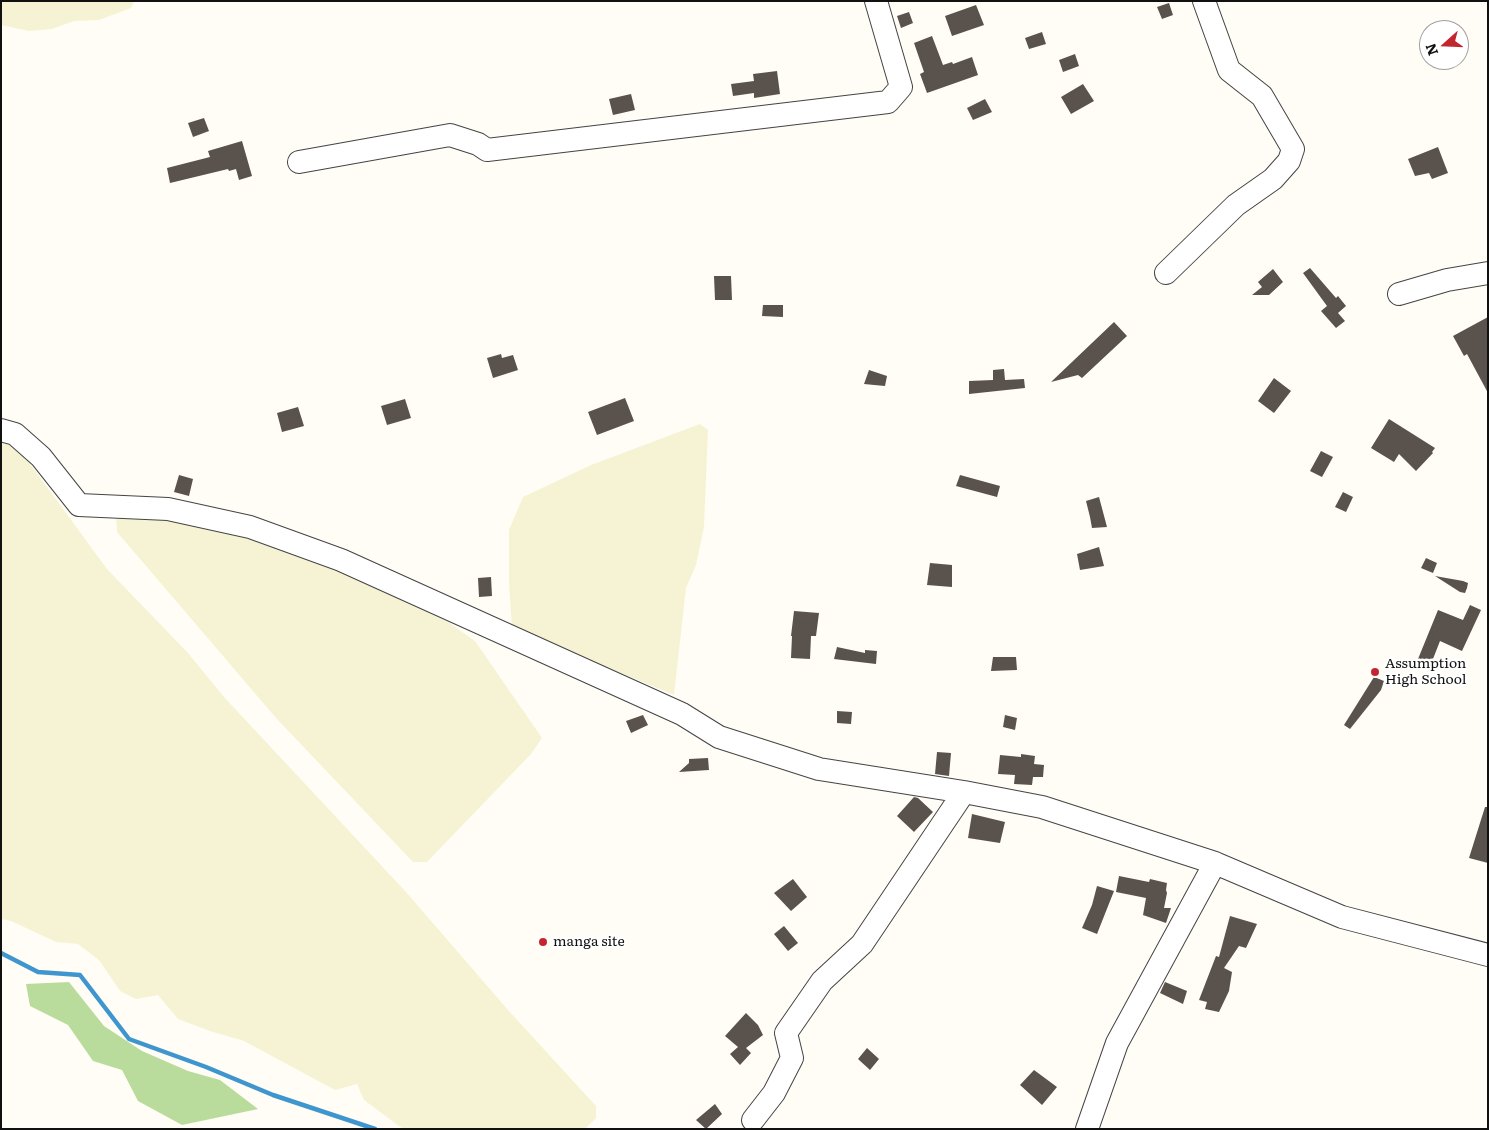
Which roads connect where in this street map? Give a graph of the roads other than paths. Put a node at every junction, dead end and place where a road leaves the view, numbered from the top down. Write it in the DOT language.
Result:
graph roads {
  1 [pos="876,1"];
  2 [pos="1204,1"];
  3 [pos="300,162"];
  4 [pos="1166,273"];
  5 [pos="1488,273"];
  6 [pos="1399,294"];
  7 [pos="1,430"];
  8 [pos="964,792"];
  9 [pos="1215,863"];
  10 [pos="1488,954"];
  11 [pos="753,1120"];
  12 [pos="1087,1129"];
  1 -- 3 [label="street"];
  2 -- 4 [label="street"];
  5 -- 6 [label="street"];
  7 -- 8 [label="street"];
  8 -- 9 [label="street"];
  8 -- 11 [label="street"];
  9 -- 10 [label="street"];
  9 -- 12 [label="street"];
}
